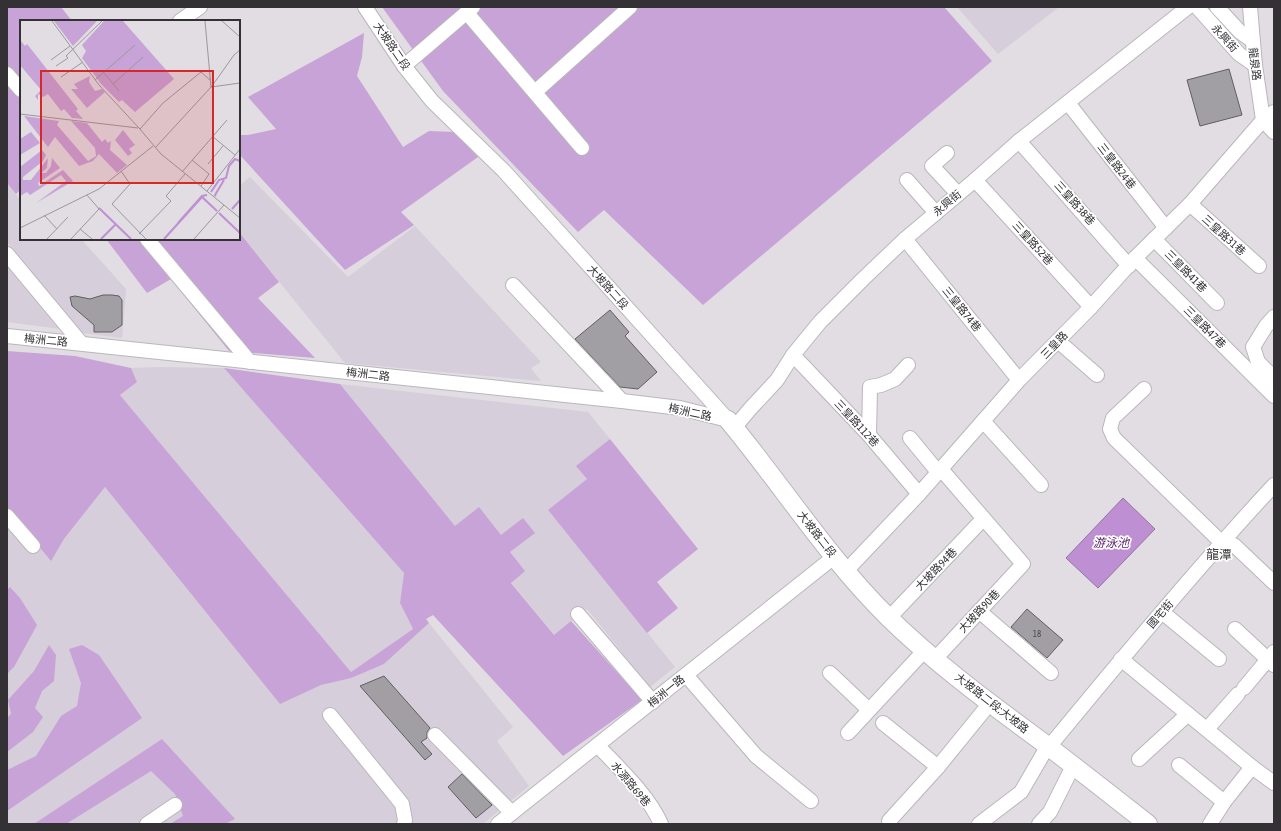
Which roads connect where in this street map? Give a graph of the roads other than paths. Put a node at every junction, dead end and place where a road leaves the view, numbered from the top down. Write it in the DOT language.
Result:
graph roads {
  1 [pos="200,7"];
  2 [pos="366,7"];
  3 [pos="630,7"];
  4 [pos="1188,7"];
  5 [pos="1198,7"];
  6 [pos="1217,7"];
  7 [pos="1250,7"];
  8 [pos="470,10"];
  9 [pos="181,20"];
  10 [pos="1253,41"];
  11 [pos="1255,65"];
  12 [pos="404,66"];
  13 [pos="7,74"];
  14 [pos="20,89"];
  15 [pos="535,92"];
  16 [pos="1068,103"];
  17 [pos="1270,117"];
  18 [pos="1274,132"];
  19 [pos="1019,141"];
  20 [pos="582,148"];
  21 [pos="947,153"];
  22 [pos="907,180"];
  23 [pos="975,180"];
  24 [pos="958,194"];
  25 [pos="1190,204"];
  26 [pos="936,213"];
  27 [pos="1166,228"];
  28 [pos="905,238"];
  29 [pos="1154,239"];
  30 [pos="148,240"];
  31 [pos="7,254"];
  32 [pos="1132,262"];
  33 [pos="1259,266"];
  34 [pos="513,285"];
  35 [pos="1217,303"];
  36 [pos="1091,307"];
  37 [pos="1274,318"];
  38 [pos="7,336"];
  39 [pos="1058,341"];
  40 [pos="81,343"];
  41 [pos="793,355"];
  42 [pos="250,362"];
  43 [pos="908,365"];
  44 [pos="1097,375"];
  45 [pos="1274,378"];
  46 [pos="1019,380"];
  47 [pos="1144,389"];
  48 [pos="1274,396"];
  49 [pos="622,401"];
  50 [pos="983,421"];
  51 [pos="731,424"];
  52 [pos="869,435"];
  53 [pos="910,438"];
  54 [pos="939,470"];
  55 [pos="1041,485"];
  56 [pos="1274,485"];
  57 [pos="919,494"];
  58 [pos="7,516"];
  59 [pos="983,519"];
  60 [pos="1221,542"];
  61 [pos="33,546"];
  62 [pos="834,556"];
  63 [pos="846,571"];
  64 [pos="1274,583"];
  65 [pos="979,611"];
  66 [pos="1162,612"];
  67 [pos="578,614"];
  68 [pos="889,618"];
  69 [pos="1235,630"];
  70 [pos="930,654"];
  71 [pos="1121,659"];
  72 [pos="1219,659"];
  73 [pos="1272,659"];
  74 [pos="830,673"];
  75 [pos="1050,673"];
  76 [pos="686,675"];
  77 [pos="653,702"];
  78 [pos="990,703"];
  79 [pos="869,710"];
  80 [pos="1188,714"];
  81 [pos="330,715"];
  82 [pos="883,723"];
  83 [pos="1207,729"];
  84 [pos="848,733"];
  85 [pos="435,735"];
  86 [pos="598,746"];
  87 [pos="1049,747"];
  88 [pos="1139,759"];
  89 [pos="1179,765"];
  90 [pos="1073,766"];
  91 [pos="938,767"];
  92 [pos="1252,767"];
  93 [pos="1274,783"];
  94 [pos="811,801"];
  95 [pos="1224,802"];
  96 [pos="175,804"];
  97 [pos="512,813"];
  98 [pos="889,820"];
  99 [pos="147,824"];
  100 [pos="404,824"];
  101 [pos="498,824"];
  102 [pos="661,824"];
  103 [pos="979,824"];
  104 [pos="1039,824"];
  105 [pos="1148,824"];
  106 [pos="1210,824"];
  1 -- 9 [label="street"];
  2 -- 12 [label="street, 大坡路二段"];
  3 -- 15 [label="street"];
  4 -- 16 [label="street, 永興街"];
  5 -- 11 [label="street, 永興街"];
  6 -- 10 [label="street"];
  7 -- 10 [label="street, 龍泉路"];
  8 -- 12 [label="street"];
  8 -- 15 [label="street"];
  10 -- 11 [label="street, 龍泉路"];
  11 -- 17 [label="street, 龍泉路"];
  12 -- 51 [label="street, 大坡路二段"];
  13 -- 14 [label="street"];
  15 -- 20 [label="street"];
  16 -- 19 [label="street, 永興街"];
  16 -- 27 [label="street, 三皇路24巷"];
  17 -- 18 [label="street"];
  17 -- 25 [label="street, 三皇路"];
  19 -- 23 [label="street, 永興街"];
  19 -- 32 [label="street, 三皇路38巷"];
  21 -- 24 [label="street"];
  22 -- 26 [label="street"];
  23 -- 24 [label="street, 永興街"];
  23 -- 36 [label="street, 三皇路52巷"];
  24 -- 26 [label="street, 永興街"];
  25 -- 27 [label="street, 三皇路"];
  25 -- 33 [label="street, 三皇路31巷"];
  26 -- 28 [label="street, 永興街"];
  27 -- 29 [label="street, 三皇路"];
  28 -- 41 [label="street, 永興街"];
  28 -- 46 [label="street, 三皇路74巷"];
  29 -- 32 [label="street, 三皇路"];
  29 -- 35 [label="street, 三皇路41巷"];
  30 -- 42 [label="street"];
  31 -- 40 [label="street"];
  32 -- 36 [label="street, 三皇路"];
  32 -- 48 [label="street, 三皇路47巷"];
  34 -- 49 [label="street"];
  36 -- 39 [label="street, 三皇路"];
  37 -- 45 [label="street"];
  38 -- 40 [label="street, 梅洲二路"];
  39 -- 44 [label="street"];
  39 -- 46 [label="street, 三皇路"];
  40 -- 42 [label="street, 梅洲二路"];
  41 -- 51 [label="street, 永興街"];
  41 -- 52 [label="street, 三皇路112巷"];
  42 -- 49 [label="street, 梅洲二路"];
  43 -- 52 [label="street"];
  46 -- 50 [label="street, 三皇路"];
  47 -- 60 [label="street"];
  49 -- 51 [label="street, 梅洲二路"];
  50 -- 54 [label="street, 三皇路"];
  50 -- 55 [label="street"];
  51 -- 62 [label="main road, 大坡路二段"];
  52 -- 57 [label="street, 三皇路112巷"];
  53 -- 54 [label="street"];
  54 -- 57 [label="street, 三皇路"];
  54 -- 59 [label="street"];
  56 -- 60 [label="street, 國宅街"];
  57 -- 63 [label="street, 三皇路"];
  58 -- 61 [label="street"];
  59 -- 65 [label="street, 大坡路90巷"];
  59 -- 68 [label="street, 大坡路94巷"];
  60 -- 64 [label="street"];
  60 -- 66 [label="street, 國宅街"];
  62 -- 63 [label="main road, 大坡路二段"];
  62 -- 76 [label="street, 梅洲一路"];
  63 -- 68 [label="main road, 大坡路二段;大坡路"];
  65 -- 70 [label="street, 大坡路90巷"];
  65 -- 75 [label="street"];
  66 -- 71 [label="street, 國宅街"];
  66 -- 72 [label="street"];
  67 -- 77 [label="street"];
  68 -- 70 [label="main road, 大坡路二段;大坡路"];
  69 -- 73 [label="street"];
  70 -- 78 [label="main road, 大坡路二段;大坡路"];
  70 -- 79 [label="street, 大坡路90巷"];
  71 -- 80 [label="street"];
  71 -- 87 [label="street, 國宅街"];
  73 -- 83 [label="street"];
  74 -- 79 [label="street"];
  76 -- 77 [label="street, 梅洲一路"];
  76 -- 94 [label="street"];
  77 -- 86 [label="street, 梅洲一路"];
  78 -- 87 [label="main road, 大坡路二段;大坡路"];
  78 -- 91 [label="street"];
  79 -- 84 [label="street, 大坡路90巷"];
  80 -- 83 [label="street"];
  80 -- 88 [label="street"];
  81 -- 100 [label="street"];
  82 -- 91 [label="street"];
  83 -- 92 [label="street"];
  85 -- 97 [label="street"];
  86 -- 97 [label="street, 梅洲一路"];
  86 -- 102 [label="street, 水源路69巷"];
  87 -- 90 [label="main road, 大坡路二段;大坡路"];
  87 -- 103 [label="street, 國宅街"];
  89 -- 95 [label="street"];
  90 -- 104 [label="street"];
  90 -- 105 [label="main road, 大坡路二段;大坡路"];
  91 -- 98 [label="street"];
  92 -- 93 [label="street"];
  92 -- 95 [label="street"];
  95 -- 106 [label="street"];
  96 -- 99 [label="street"];
  97 -- 101 [label="street, 梅洲一路"];
}
